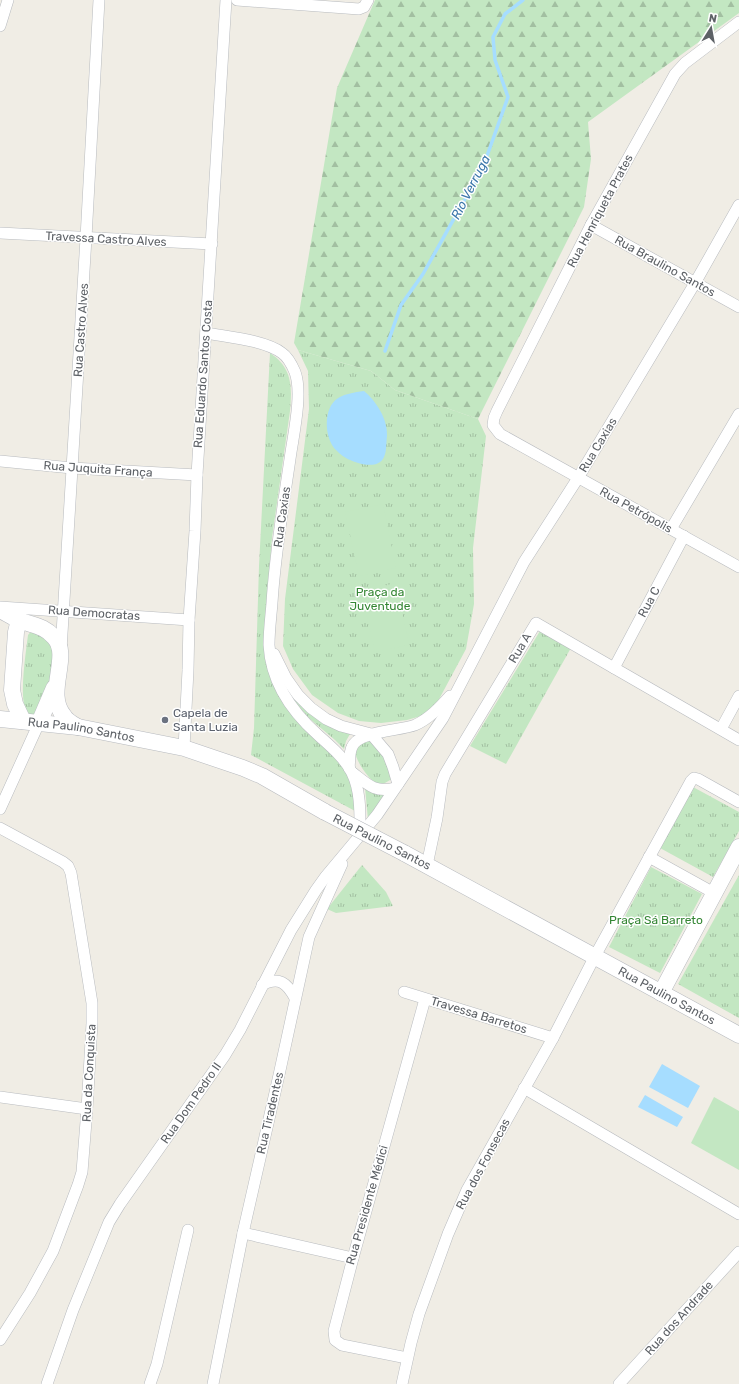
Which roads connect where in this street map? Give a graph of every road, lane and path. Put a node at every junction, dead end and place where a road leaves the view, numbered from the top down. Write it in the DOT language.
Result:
graph roads {
  1 [pos="8,0"];
  2 [pos="99,0"];
  3 [pos="226,0"];
  4 [pos="237,0"];
  5 [pos="365,4"];
  6 [pos="738,23"];
  7 [pos="0,26"];
  8 [pos="739,205"];
  9 [pos="591,225"];
  10 [pos="0,233"];
  11 [pos="86,238"];
  12 [pos="212,244"];
  13 [pos="695,283"];
  14 [pos="739,307"];
  15 [pos="206,333"];
  16 [pos="739,414"];
  17 [pos="493,425"];
  18 [pos="0,462"];
  19 [pos="72,468"];
  20 [pos="197,475"];
  21 [pos="578,478"];
  22 [pos="671,529"];
  23 [pos="684,536"];
  24 [pos="739,567"];
  25 [pos="0,608"];
  26 [pos="64,611"];
  27 [pos="20,620"];
  28 [pos="189,620"];
  29 [pos="270,645"];
  30 [pos="60,659"];
  31 [pos="614,668"];
  32 [pos="56,682"];
  33 [pos="459,687"];
  34 [pos="739,696"];
  35 [pos="0,719"];
  36 [pos="23,721"];
  37 [pos="39,723"];
  38 [pos="78,727"];
  39 [pos="721,729"];
  40 [pos="371,734"];
  41 [pos="739,740"];
  42 [pos="184,748"];
  43 [pos="351,771"];
  44 [pos="396,786"];
  45 [pos="739,802"];
  46 [pos="0,809"];
  47 [pos="0,828"];
  48 [pos="360,836"];
  49 [pos="739,848"];
  50 [pos="349,849"];
  51 [pos="649,857"];
  52 [pos="427,865"];
  53 [pos="714,893"];
  54 [pos="595,956"];
  55 [pos="262,985"];
  56 [pos="404,992"];
  57 [pos="661,993"];
  58 [pos="295,998"];
  59 [pos="425,999"];
  60 [pos="739,1035"];
  61 [pos="553,1038"];
  62 [pos="524,1088"];
  63 [pos="0,1097"];
  64 [pos="87,1109"];
  65 [pos="739,1214"];
  66 [pos="188,1230"];
  67 [pos="242,1234"];
  68 [pos="739,1252"];
  69 [pos="353,1258"];
  70 [pos="0,1340"];
  71 [pos="407,1358"];
  72 [pos="47,1384"];
  73 [pos="150,1384"];
  74 [pos="213,1384"];
  75 [pos="402,1384"];
  76 [pos="619,1384"];
  1 -- 7 [label="street"];
  2 -- 11 [label="street, Rua Castro Alves"];
  3 -- 12 [label="street, Rua Eduardo Santos Costa"];
  4 -- 5 [label="street"];
  6 -- 9 [label="street, Rua Henriqueta Prates"];
  8 -- 13 [label="street, Rua Caxias"];
  9 -- 13 [label="street, Rua Braulino Santos"];
  9 -- 17 [label="street, Rua Henriqueta Prates"];
  10 -- 11 [label="street, Travessa Castro Alves"];
  11 -- 12 [label="street, Travessa Castro Alves"];
  11 -- 19 [label="street, Rua Castro Alves"];
  12 -- 15 [label="street, Rua Eduardo Santos Costa"];
  13 -- 14 [label="street, Rua Braulino Santos"];
  13 -- 21 [label="street, Rua Caxias"];
  15 -- 20 [label="street, Rua Eduardo Santos Costa"];
  15 -- 29 [label="street, Rua Caxias"];
  16 -- 22 [label="street"];
  17 -- 21 [label="street, Rua Petrópolis"];
  18 -- 19 [label="street, Rua Juquita França"];
  19 -- 20 [label="street, Rua Juquita França"];
  19 -- 26 [label="street, Rua Castro Alves"];
  20 -- 28 [label="street, Rua Eduardo Santos Costa"];
  21 -- 22 [label="street, Rua Petrópolis"];
  21 -- 33 [label="street, Rua Caxias"];
  22 -- 23 [label="street, Rua Petrópolis"];
  23 -- 24 [label="street, Rua Petrópolis"];
  23 -- 31 [label="street, Rua C"];
  25 -- 26 [label="street, Rua Democratas"];
  25 -- 27 [label="main road"];
  26 -- 28 [label="street, Rua Democratas"];
  26 -- 30 [label="street, Rua Castro Alves"];
  27 -- 30 [label="main road"];
  27 -- 36 [label="main road"];
  28 -- 42 [label="street, Rua Eduardo Santos Costa"];
  29 -- 40 [label="street, Rua Caxias"];
  29 -- 43 [label="street, Rua Caxias"];
  30 -- 32 [label="main road"];
  31 -- 39 [label="street, Rua A"];
  31 -- 52 [label="street, Rua A"];
  32 -- 37 [label="main road"];
  32 -- 38 [label="main road"];
  33 -- 40 [label="street"];
  33 -- 44 [label="street, Rua Dom Pedro II"];
  34 -- 39 [label="street"];
  35 -- 36 [label="main road, Rua Paulino Santos"];
  36 -- 37 [label="main road, Rua Paulino Santos"];
  37 -- 38 [label="main road, Rua Paulino Santos"];
  37 -- 46 [label="street"];
  38 -- 42 [label="main road, Rua Paulino Santos"];
  39 -- 41 [label="street, Rua A"];
  40 -- 43 [label="street"];
  40 -- 44 [label="street"];
  42 -- 52 [label="main road, Rua Paulino Santos, bridge"];
  43 -- 44 [label="street"];
  43 -- 48 [label="street, Rua Caxias"];
  44 -- 48 [label="street, Rua Dom Pedro II"];
  45 -- 51 [label="street"];
  47 -- 64 [label="street, Rua da Conquista"];
  48 -- 50 [label="street, Rua Dom Pedro II"];
  49 -- 53 [label="main road"];
  50 -- 55 [label="street, Rua Dom Pedro II"];
  50 -- 58 [label="street, Rua Tiradentes"];
  51 -- 53 [label="street"];
  51 -- 54 [label="street"];
  52 -- 54 [label="main road, Rua Paulino Santos"];
  53 -- 57 [label="main road"];
  54 -- 57 [label="main road, Rua Paulino Santos"];
  54 -- 61 [label="street, Rua dos Fonsecas"];
  55 -- 58 [label="street"];
  55 -- 72 [label="street, Rua Dom Pedro II"];
  56 -- 59 [label="street, Travessa Barretos"];
  57 -- 60 [label="main road, Rua Paulino Santos"];
  58 -- 67 [label="street, Rua Tiradentes"];
  59 -- 61 [label="street, Travessa Barretos"];
  59 -- 69 [label="street, Rua Presidente Médici"];
  61 -- 62 [label="street, Rua dos Fonsecas"];
  62 -- 65 [label="street"];
  62 -- 71 [label="street, Rua dos Fonsecas"];
  63 -- 64 [label="street"];
  64 -- 70 [label="street, Rua da Conquista"];
  66 -- 73 [label="street"];
  67 -- 69 [label="street"];
  67 -- 74 [label="street, Rua Tiradentes"];
  68 -- 76 [label="street, Rua dos Andrade"];
  69 -- 71 [label="street, Rua Presidente Médici"];
  71 -- 75 [label="street, Rua dos Fonsecas"];
}
